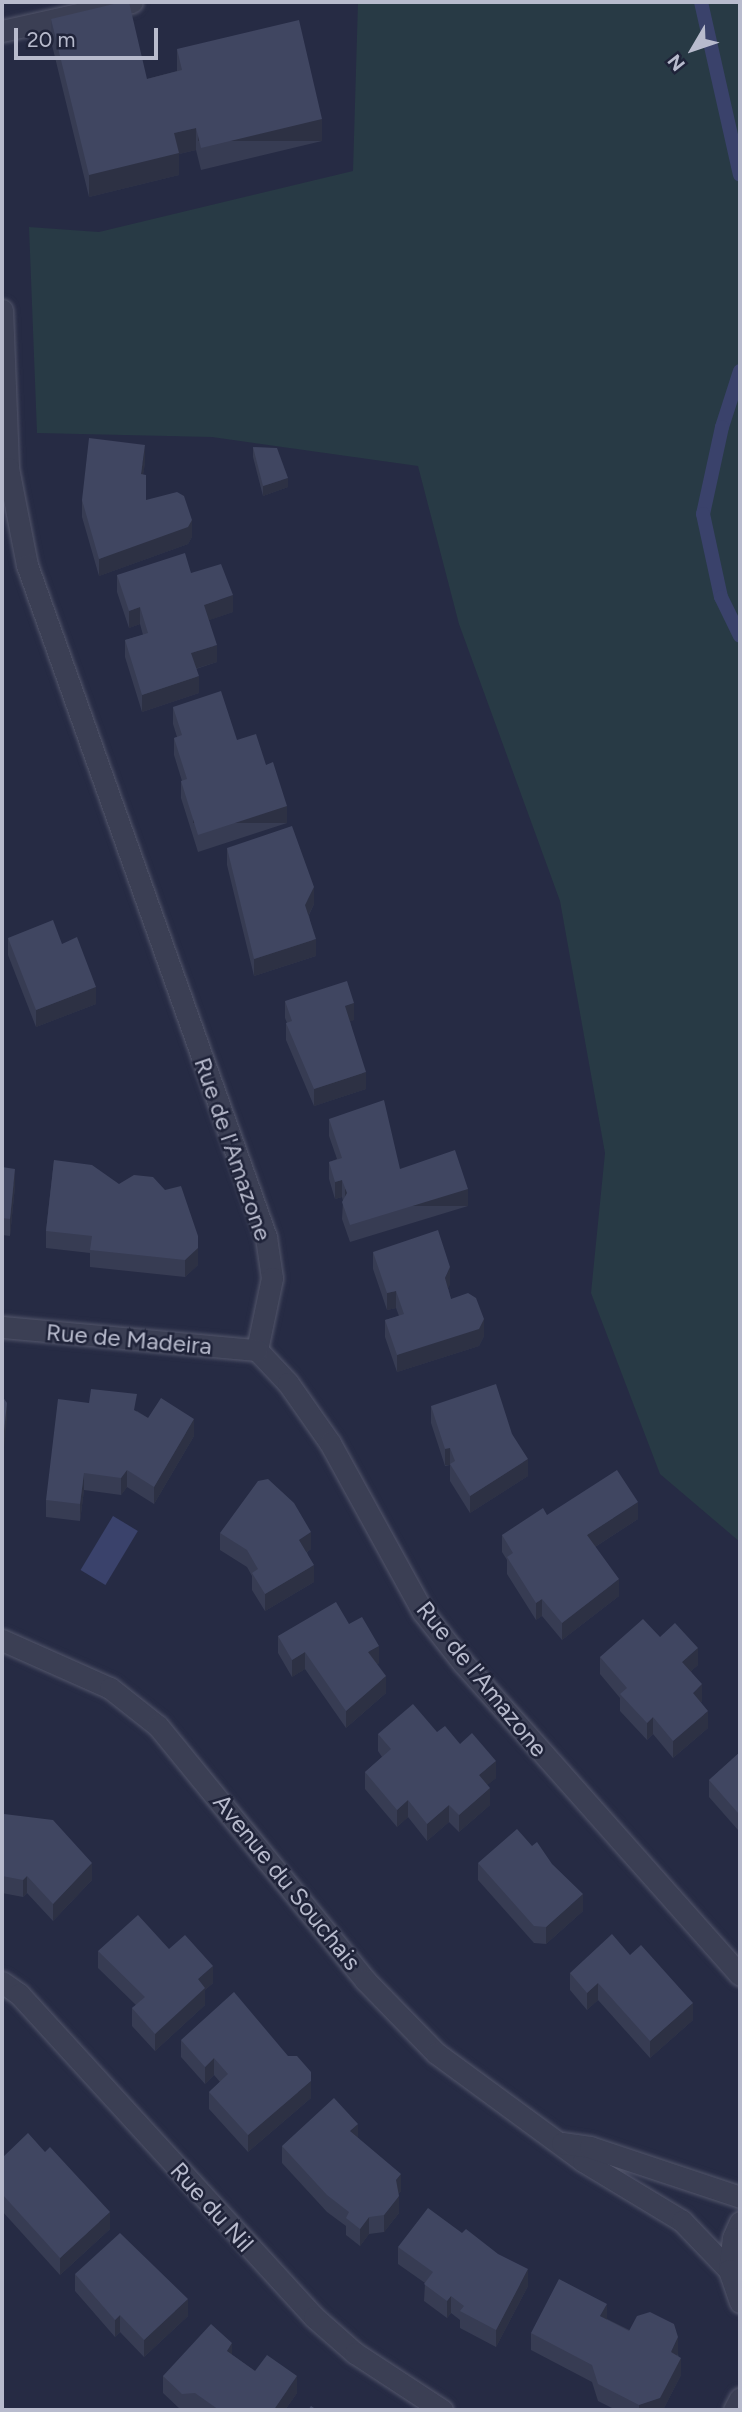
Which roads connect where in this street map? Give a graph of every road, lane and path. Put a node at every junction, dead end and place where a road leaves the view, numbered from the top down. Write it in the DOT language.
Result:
graph roads {
  1 [pos="132,2"];
  2 [pos="2,31"];
  3 [pos="2,310"];
  4 [pos="2,1326"];
  5 [pos="257,1350"];
  6 [pos="2,1640"];
  7 [pos="740,1975"];
  8 [pos="2,1982"];
  9 [pos="562,2143"];
  10 [pos="740,2197"];
  11 [pos="740,2222"];
  12 [pos="729,2270"];
  13 [pos="740,2302"];
  14 [pos="740,2398"];
  15 [pos="442,2410"];
  16 [pos="734,2410"];
  1 -- 2 [label="street"];
  3 -- 5 [label="street, Rue de l'Amazone"];
  4 -- 5 [label="street, Rue de Madeira"];
  5 -- 7 [label="street, Rue de l'Amazone"];
  6 -- 9 [label="street, Avenue du Souchais"];
  8 -- 15 [label="street, Rue du Nil"];
  9 -- 10 [label="street, Avenue du Souchais"];
  9 -- 12 [label="street, Avenue du Souchais"];
  11 -- 12 [label="street"];
  12 -- 13 [label="street"];
  14 -- 16 [label="street"];
}
